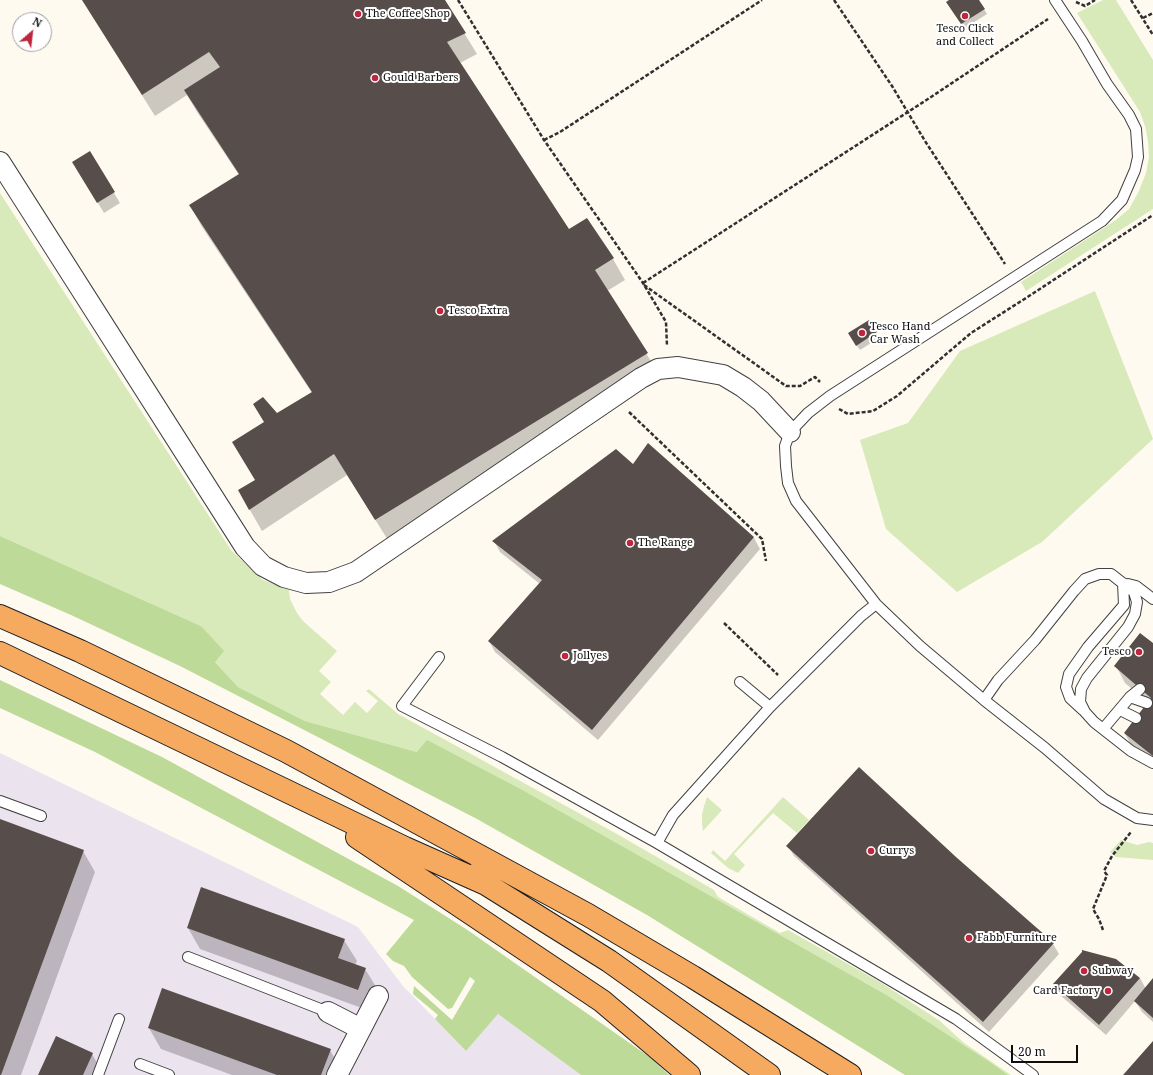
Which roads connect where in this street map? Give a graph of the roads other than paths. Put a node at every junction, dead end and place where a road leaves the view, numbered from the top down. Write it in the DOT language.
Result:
graph roads {
  1 [pos="1055,0"];
  2 [pos="0,162"];
  3 [pos="790,432"];
  4 [pos="1122,583"];
  5 [pos="1153,599"];
  6 [pos="876,604"];
  7 [pos="0,616"];
  8 [pos="0,653"];
  9 [pos="439,657"];
  10 [pos="740,682"];
  11 [pos="1140,689"];
  12 [pos="1130,697"];
  13 [pos="984,700"];
  14 [pos="1147,703"];
  15 [pos="770,707"];
  16 [pos="1120,710"];
  17 [pos="1085,712"];
  18 [pos="1136,718"];
  19 [pos="1102,728"];
  20 [pos="1153,763"];
  21 [pos="288,791"];
  22 [pos="0,801"];
  23 [pos="380,803"];
  24 [pos="41,816"];
  25 [pos="1153,820"];
  26 [pos="657,843"];
  27 [pos="486,884"];
  28 [pos="188,957"];
  29 [pos="378,996"];
  30 [pos="328,1012"];
  31 [pos="119,1019"];
  32 [pos="361,1029"];
  33 [pos="140,1064"];
  34 [pos="98,1075"];
  35 [pos="169,1075"];
  36 [pos="337,1075"];
  37 [pos="689,1075"];
  38 [pos="769,1075"];
  39 [pos="850,1075"];
  40 [pos="1033,1075"];
  1 -- 3 [label="lane"];
  2 -- 3 [label="street"];
  3 -- 6 [label="lane"];
  4 -- 5 [label="lane"];
  4 -- 13 [label="lane"];
  4 -- 17 [label="lane"];
  4 -- 17 [label="lane"];
  6 -- 13 [label="lane"];
  6 -- 15 [label="lane"];
  7 -- 23 [label="highway"];
  8 -- 21 [label="highway"];
  9 -- 26 [label="lane"];
  10 -- 15 [label="lane"];
  11 -- 12 [label="lane"];
  12 -- 14 [label="lane"];
  12 -- 16 [label="lane"];
  13 -- 25 [label="lane"];
  15 -- 26 [label="lane"];
  16 -- 18 [label="lane"];
  16 -- 19 [label="lane"];
  17 -- 19 [label="lane"];
  19 -- 20 [label="lane"];
  21 -- 27 [label="highway"];
  21 -- 37 [label="highway"];
  22 -- 24 [label="lane"];
  23 -- 27 [label="highway"];
  23 -- 39 [label="highway"];
  26 -- 40 [label="lane"];
  27 -- 38 [label="highway"];
  28 -- 30 [label="lane"];
  29 -- 32 [label="street"];
  30 -- 32 [label="street"];
  31 -- 34 [label="lane"];
  32 -- 36 [label="street"];
  33 -- 35 [label="lane"];
}
